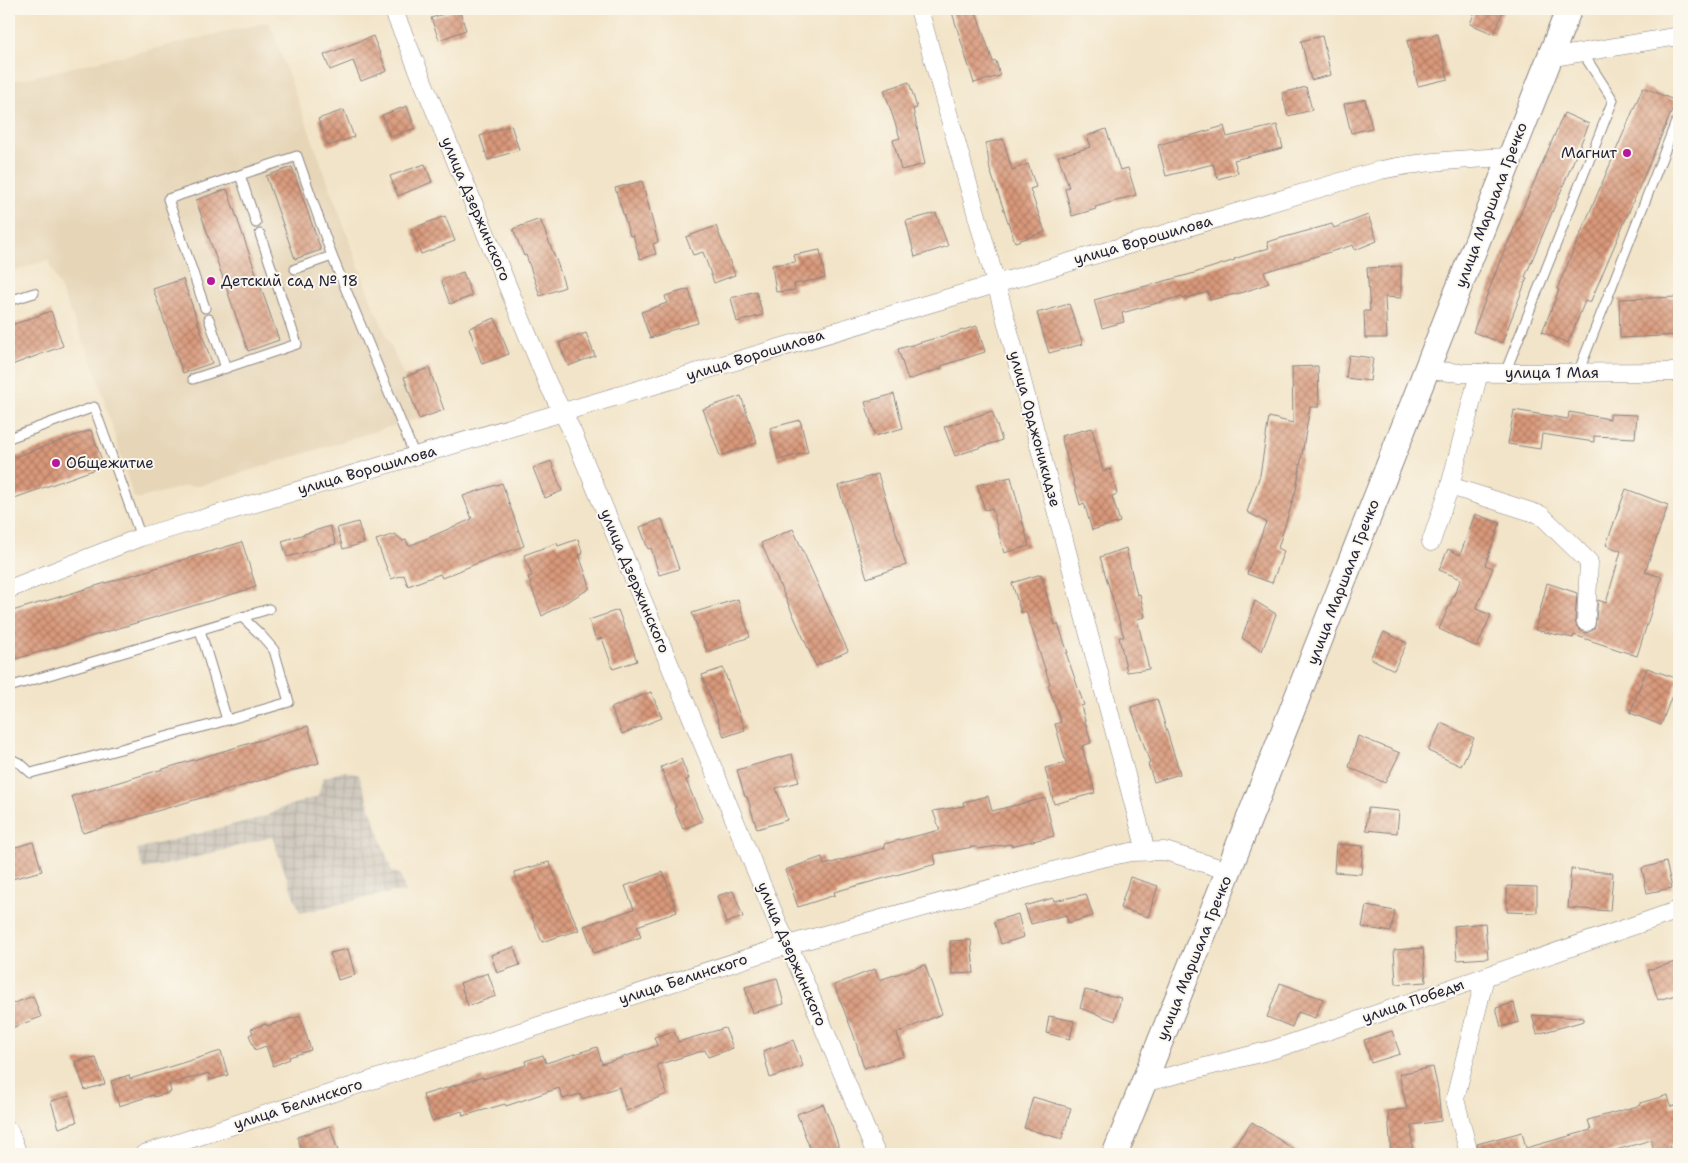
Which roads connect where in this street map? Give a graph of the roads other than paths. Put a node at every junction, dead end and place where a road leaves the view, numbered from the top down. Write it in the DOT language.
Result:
graph roads {
  1 [pos="392,9"];
  2 [pos="918,9"];
  3 [pos="1568,9"];
  4 [pos="1679,36"];
  5 [pos="1582,52"];
  6 [pos="1549,58"];
  7 [pos="1676,122"];
  8 [pos="1509,157"];
  9 [pos="240,175"];
  10 [pos="256,223"];
  11 [pos="260,234"];
  12 [pos="332,256"];
  13 [pos="294,269"];
  14 [pos="996,284"];
  15 [pos="34,292"];
  16 [pos="9,301"];
  17 [pos="205,308"];
  18 [pos="209,319"];
  19 [pos="226,368"];
  20 [pos="1426,370"];
  21 [pos="1679,372"];
  22 [pos="1479,373"];
  23 [pos="1505,373"];
  24 [pos="1578,373"];
  25 [pos="193,379"];
  26 [pos="563,413"];
  27 [pos="9,438"];
  28 [pos="415,456"];
  29 [pos="1450,486"];
  30 [pos="141,537"];
  31 [pos="1431,542"];
  32 [pos="9,589"];
  33 [pos="269,609"];
  34 [pos="242,617"];
  35 [pos="1586,622"];
  36 [pos="200,630"];
  37 [pos="9,687"];
  38 [pos="226,720"];
  39 [pos="9,758"];
  40 [pos="1146,851"];
  41 [pos="1229,872"];
  42 [pos="1679,910"];
  43 [pos="788,945"];
  44 [pos="1485,977"];
  45 [pos="1143,1083"];
  46 [pos="9,1131"];
  47 [pos="18,1154"];
  48 [pos="144,1154"];
  49 [pos="876,1154"];
  50 [pos="1115,1154"];
  51 [pos="1469,1154"];
  1 -- 26 [label="street, улица Дзержинского"];
  2 -- 14 [label="street, улица Орджоникидзе"];
  3 -- 6 [label="main road, улица Маршала Гречко"];
  4 -- 5 [label="street"];
  5 -- 6 [label="street"];
  5 -- 23 [label="lane"];
  6 -- 8 [label="main road, улица Маршала Гречко"];
  7 -- 24 [label="lane"];
  8 -- 14 [label="street, улица Ворошилова"];
  8 -- 20 [label="main road, улица Маршала Гречко"];
  9 -- 10 [label="lane"];
  9 -- 12 [label="lane"];
  9 -- 17 [label="lane"];
  11 -- 19 [label="lane"];
  12 -- 13 [label="lane"];
  12 -- 28 [label="lane"];
  14 -- 26 [label="street, улица Ворошилова"];
  14 -- 40 [label="street, улица Орджоникидзе"];
  15 -- 16 [label="lane"];
  18 -- 19 [label="lane"];
  19 -- 25 [label="lane"];
  20 -- 22 [label="street, улица 1 Мая"];
  20 -- 41 [label="main road, улица Маршала Гречко"];
  21 -- 24 [label="street, улица 1 Мая"];
  22 -- 23 [label="street, улица 1 Мая"];
  22 -- 29 [label="street"];
  23 -- 24 [label="street, улица 1 Мая"];
  26 -- 28 [label="street, улица Ворошилова"];
  26 -- 43 [label="street, улица Дзержинского"];
  27 -- 30 [label="lane"];
  28 -- 30 [label="street, улица Ворошилова"];
  29 -- 31 [label="street"];
  29 -- 35 [label="street"];
  30 -- 32 [label="street, улица Ворошилова"];
  33 -- 34 [label="lane"];
  34 -- 36 [label="lane"];
  34 -- 38 [label="lane"];
  36 -- 37 [label="lane"];
  36 -- 38 [label="lane"];
  38 -- 39 [label="lane"];
  40 -- 41 [label="street, улица Белинского"];
  40 -- 43 [label="street, улица Белинского"];
  41 -- 45 [label="main road, улица Маршала Гречко"];
  42 -- 44 [label="street, улица Победы"];
  43 -- 48 [label="street, улица Белинского"];
  43 -- 49 [label="street, улица Дзержинского"];
  44 -- 45 [label="street, улица Победы"];
  44 -- 51 [label="street"];
  45 -- 50 [label="main road, улица Маршала Гречко"];
  46 -- 47 [label="street"];
}
